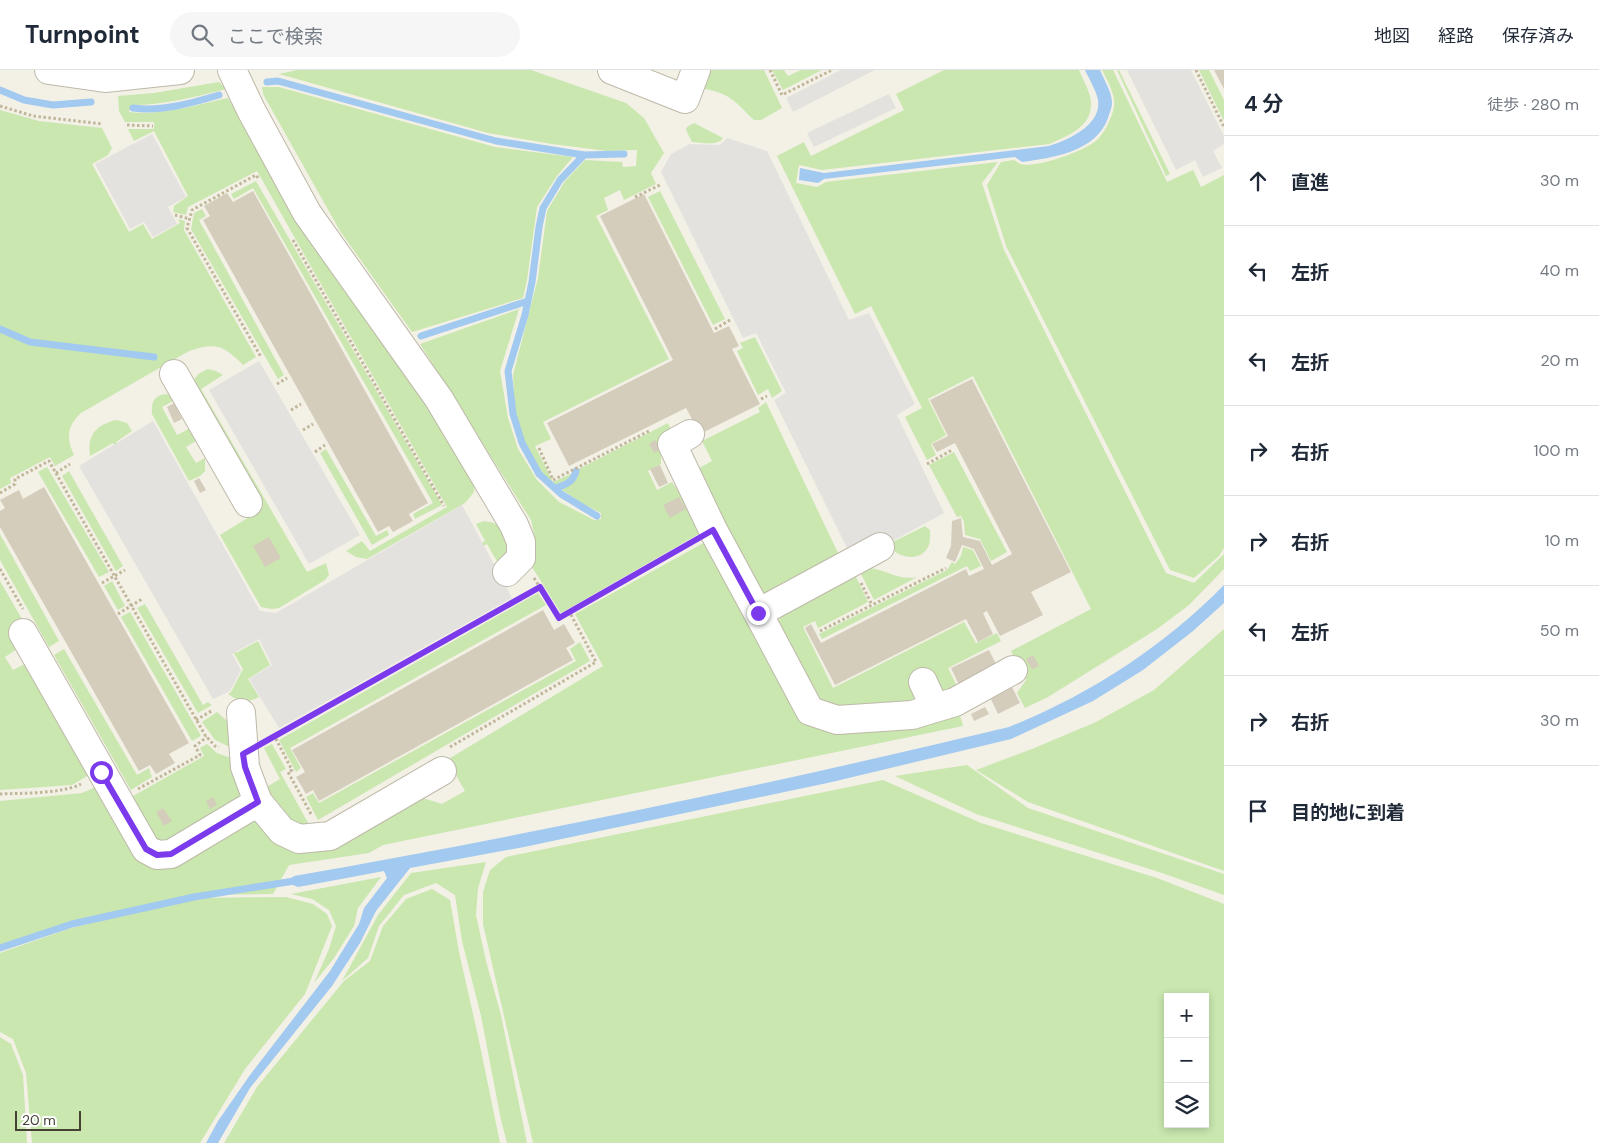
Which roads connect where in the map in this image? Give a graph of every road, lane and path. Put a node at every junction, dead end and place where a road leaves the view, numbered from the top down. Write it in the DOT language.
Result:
graph roads {
  1 [pos="49,70"];
  2 [pos="180,70"];
  3 [pos="232,70"];
  4 [pos="612,70"];
  5 [pos="696,70"];
  6 [pos="770,70"];
  7 [pos="832,70"];
  8 [pos="1196,70"];
  9 [pos="0,106"];
  10 [pos="103,124"];
  11 [pos="127,125"];
  12 [pos="153,126"];
  13 [pos="1224,127"];
  14 [pos="261,184"];
  15 [pos="662,184"];
  16 [pos="635,197"];
  17 [pos="175,215"];
  18 [pos="190,219"];
  19 [pos="290,234"];
  20 [pos="730,320"];
  21 [pos="714,329"];
  22 [pos="261,357"];
  23 [pos="174,374"];
  24 [pos="287,378"];
  25 [pos="276,384"];
  26 [pos="767,396"];
  27 [pos="761,399"];
  28 [pos="301,404"];
  29 [pos="291,410"];
  30 [pos="313,424"];
  31 [pos="653,429"];
  32 [pos="303,430"];
  33 [pos="690,434"];
  34 [pos="325,446"];
  35 [pos="538,448"];
  36 [pos="952,450"];
  37 [pos="315,452"];
  38 [pos="70,464"];
  39 [pos="927,464"];
  40 [pos="56,473"];
  41 [pos="0,493"];
  42 [pos="248,503"];
  43 [pos="444,506"];
  44 [pos="713,530"];
  45 [pos="880,547"];
  46 [pos="946,568"];
  47 [pos="125,570"];
  48 [pos="519,573"];
  49 [pos="114,576"];
  50 [pos="858,577"];
  51 [pos="102,583"];
  52 [pos="540,587"];
  53 [pos="142,599"];
  54 [pos="872,605"];
  55 [pos="132,606"];
  56 [pos="569,612"];
  57 [pos="758,613"];
  58 [pos="118,614"];
  59 [pos="820,631"];
  60 [pos="23,634"];
  61 [pos="1013,670"];
  62 [pos="923,682"];
  63 [pos="935,708"];
  64 [pos="212,710"];
  65 [pos="240,714"];
  66 [pos="196,720"];
  67 [pos="207,737"];
  68 [pos="243,754"];
  69 [pos="443,761"];
  70 [pos="78,786"];
  71 [pos="136,790"];
  72 [pos="0,794"];
  73 [pos="258,802"];
  74 [pos="313,817"];
  1 -- 2 [label="lane"];
  3 -- 48 [label="lane"];
  4 -- 5 [label="lane"];
  6 -- 7 [label="path"];
  8 -- 13 [label="path"];
  9 -- 10 [label="path"];
  11 -- 12 [label="path"];
  14 -- 18 [label="path"];
  15 -- 16 [label="path"];
  17 -- 18 [label="path"];
  18 -- 22 [label="path"];
  19 -- 43 [label="path"];
  20 -- 21 [label="path"];
  23 -- 42 [label="lane"];
  24 -- 25 [label="path"];
  26 -- 27 [label="path"];
  28 -- 29 [label="path"];
  30 -- 32 [label="path"];
  31 -- 35 [label="path"];
  33 -- 44 [label="lane"];
  34 -- 37 [label="path"];
  36 -- 39 [label="path"];
  38 -- 40 [label="path"];
  40 -- 41 [label="path"];
  40 -- 49 [label="path"];
  44 -- 56 [label="path"];
  44 -- 57 [label="lane"];
  45 -- 57 [label="lane"];
  46 -- 54 [label="path"];
  47 -- 49 [label="path"];
  48 -- 52 [label="path"];
  49 -- 51 [label="path"];
  49 -- 55 [label="path"];
  50 -- 54 [label="path"];
  52 -- 56 [label="path"];
  52 -- 74 [label="path"];
  53 -- 55 [label="path"];
  54 -- 59 [label="path"];
  55 -- 58 [label="path"];
  55 -- 66 [label="path"];
  56 -- 69 [label="path"];
  57 -- 63 [label="lane"];
  60 -- 73 [label="lane"];
  61 -- 63 [label="lane"];
  62 -- 63 [label="lane"];
  64 -- 66 [label="path"];
  65 -- 68 [label="lane"];
  66 -- 67 [label="path"];
  67 -- 68 [label="path"];
  67 -- 71 [label="path"];
  68 -- 73 [label="lane"];
  69 -- 73 [label="lane"];
  70 -- 72 [label="path"];
}
